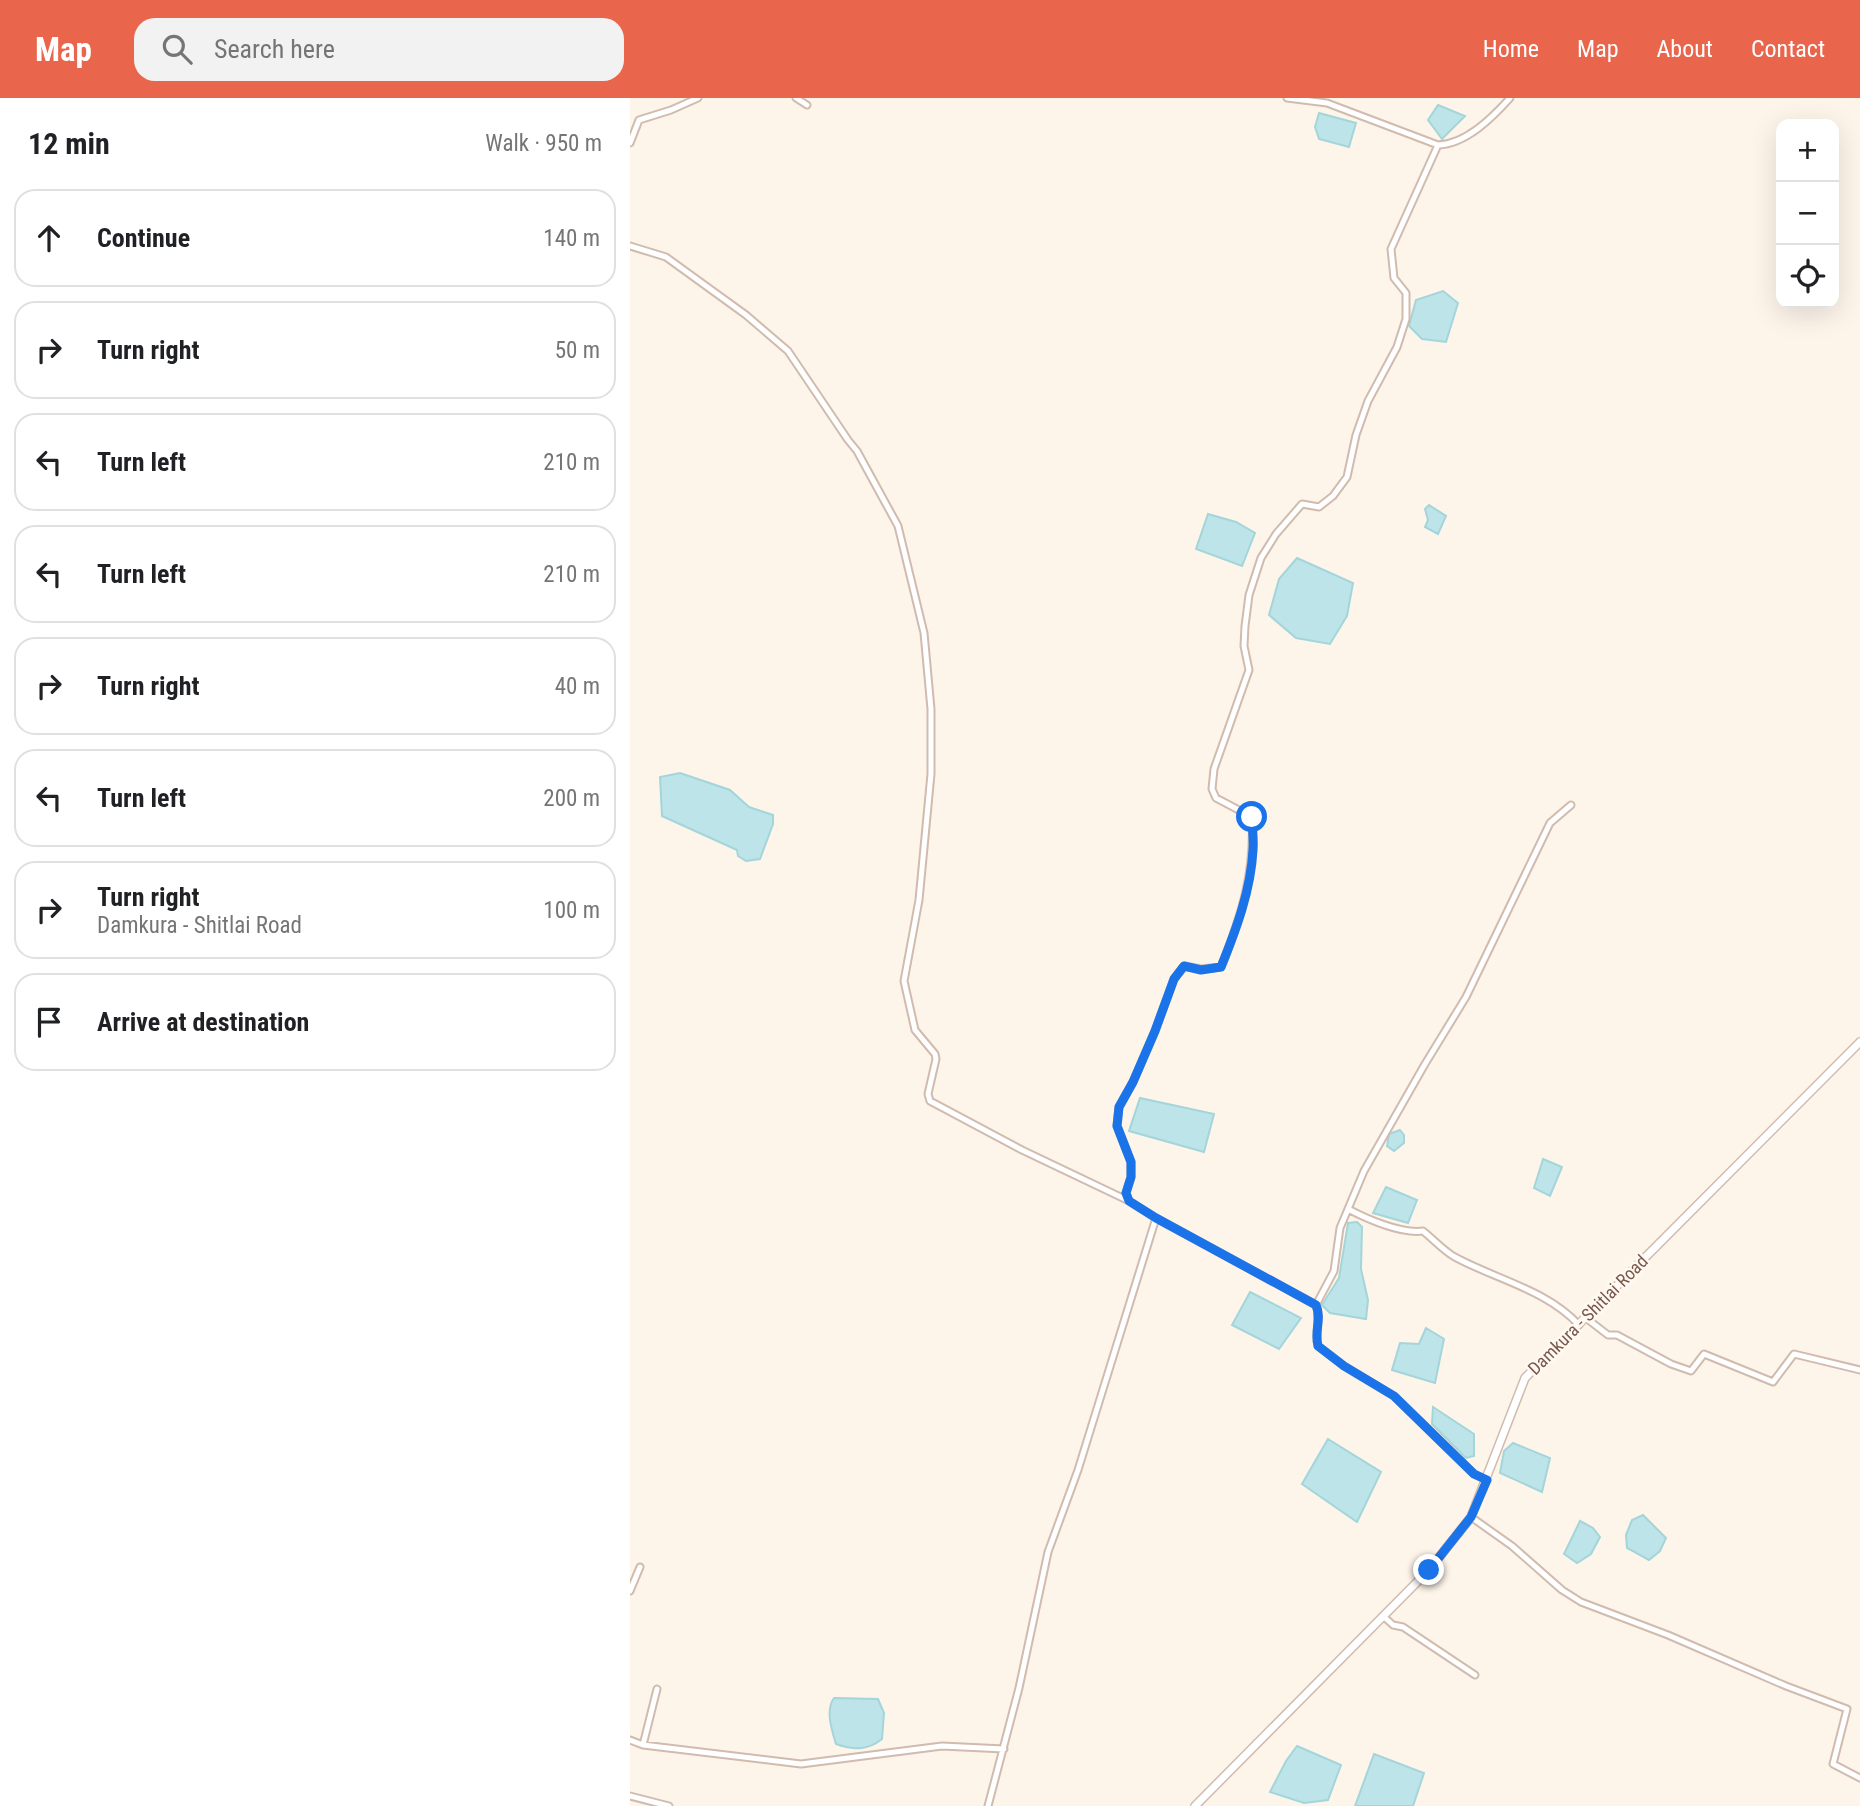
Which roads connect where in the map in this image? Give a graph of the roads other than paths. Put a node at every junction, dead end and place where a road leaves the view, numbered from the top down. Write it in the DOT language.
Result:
graph roads {
  1 [pos="698,98"];
  2 [pos="796,98"];
  3 [pos="1287,98"];
  4 [pos="1510,98"];
  5 [pos="807,105"];
  6 [pos="630,144"];
  7 [pos="1438,145"];
  8 [pos="630,246"];
  9 [pos="1571,805"];
  10 [pos="1860,1042"];
  11 [pos="1129,1201"];
  12 [pos="1348,1209"];
  13 [pos="1156,1218"];
  14 [pos="1316,1305"];
  15 [pos="1586,1318"];
  16 [pos="1579,1325"];
  17 [pos="1860,1370"];
  18 [pos="1487,1480"];
  19 [pos="1471,1517"];
  20 [pos="640,1567"];
  21 [pos="630,1591"];
  22 [pos="1383,1616"];
  23 [pos="1475,1675"];
  24 [pos="657,1689"];
  25 [pos="630,1740"];
  26 [pos="643,1745"];
  27 [pos="1004,1749"];
  28 [pos="1860,1778"];
  29 [pos="630,1796"];
  30 [pos="669,1806"];
  31 [pos="988,1806"];
  32 [pos="1195,1806"];
  1 -- 6 [label="street"];
  2 -- 5 [label="street"];
  3 -- 7 [label="street"];
  4 -- 7 [label="street"];
  7 -- 11 [label="street"];
  8 -- 11 [label="street"];
  9 -- 12 [label="street"];
  10 -- 15 [label="street, Damkura - Shitlai Road"];
  11 -- 13 [label="street"];
  12 -- 14 [label="street"];
  12 -- 16 [label="street"];
  13 -- 14 [label="street"];
  13 -- 27 [label="street"];
  14 -- 18 [label="street"];
  15 -- 16 [label="street, Damkura - Shitlai Road"];
  15 -- 17 [label="street"];
  16 -- 18 [label="street, Damkura - Shitlai Road"];
  18 -- 19 [label="street, Damkura - Shitlai Road"];
  19 -- 22 [label="street, Damkura - Shitlai Road"];
  19 -- 28 [label="street"];
  20 -- 21 [label="street"];
  22 -- 23 [label="street"];
  22 -- 32 [label="street, Damkura - Shitlai Road"];
  24 -- 26 [label="street"];
  25 -- 26 [label="street"];
  26 -- 27 [label="street"];
  27 -- 31 [label="street"];
  29 -- 30 [label="street"];
}
